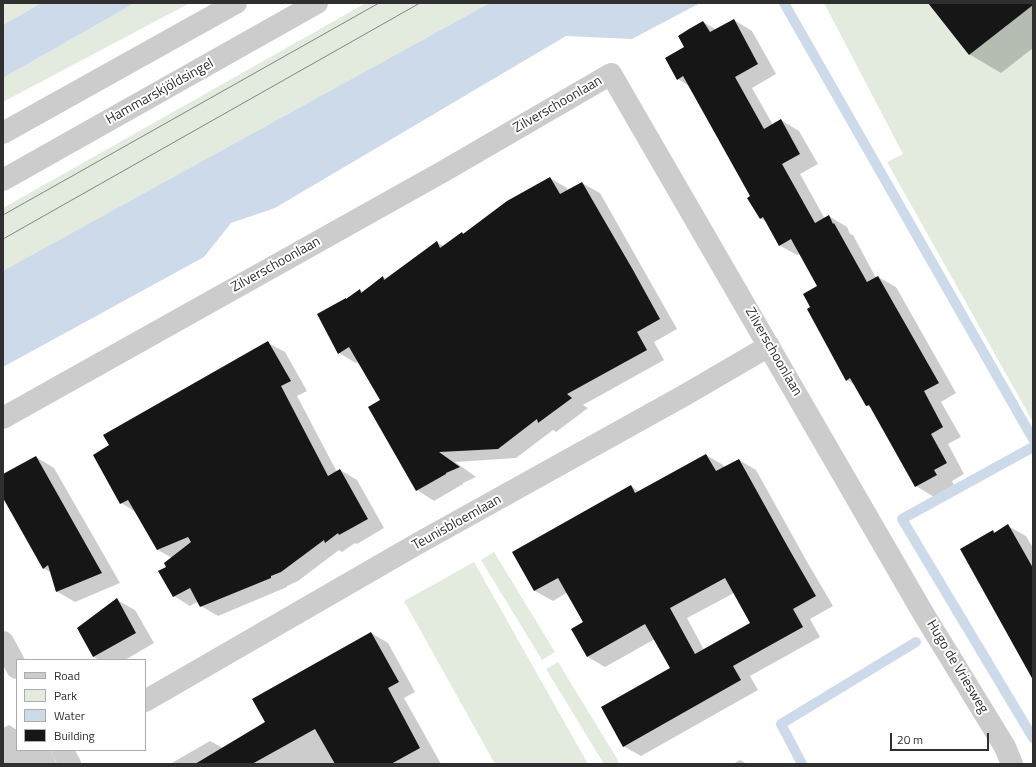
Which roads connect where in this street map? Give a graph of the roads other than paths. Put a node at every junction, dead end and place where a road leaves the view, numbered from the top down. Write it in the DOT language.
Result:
graph roads {
  1 [pos="236,3"];
  2 [pos="317,3"];
  3 [pos="3,133"];
  4 [pos="3,180"];
  5 [pos="769,346"];
  6 [pos="3,418"];
  7 [pos="923,613"];
  8 [pos="3,642"];
  9 [pos="16,666"];
  10 [pos="146,699"];
  11 [pos="63,751"];
  12 [pos="70,764"];
  13 [pos="1012,764"];
  1 -- 3 [label="street"];
  2 -- 4 [label="street, Hammarskjöldsingel"];
  5 -- 6 [label="street, Zilverschoonlaan"];
  5 -- 7 [label="street, Zilverschoonlaan"];
  5 -- 10 [label="street, Teunisbloemlaan"];
  7 -- 13 [label="street, Hugo de Vriesweg"];
  8 -- 9 [label="street"];
  11 -- 12 [label="street"];
}
